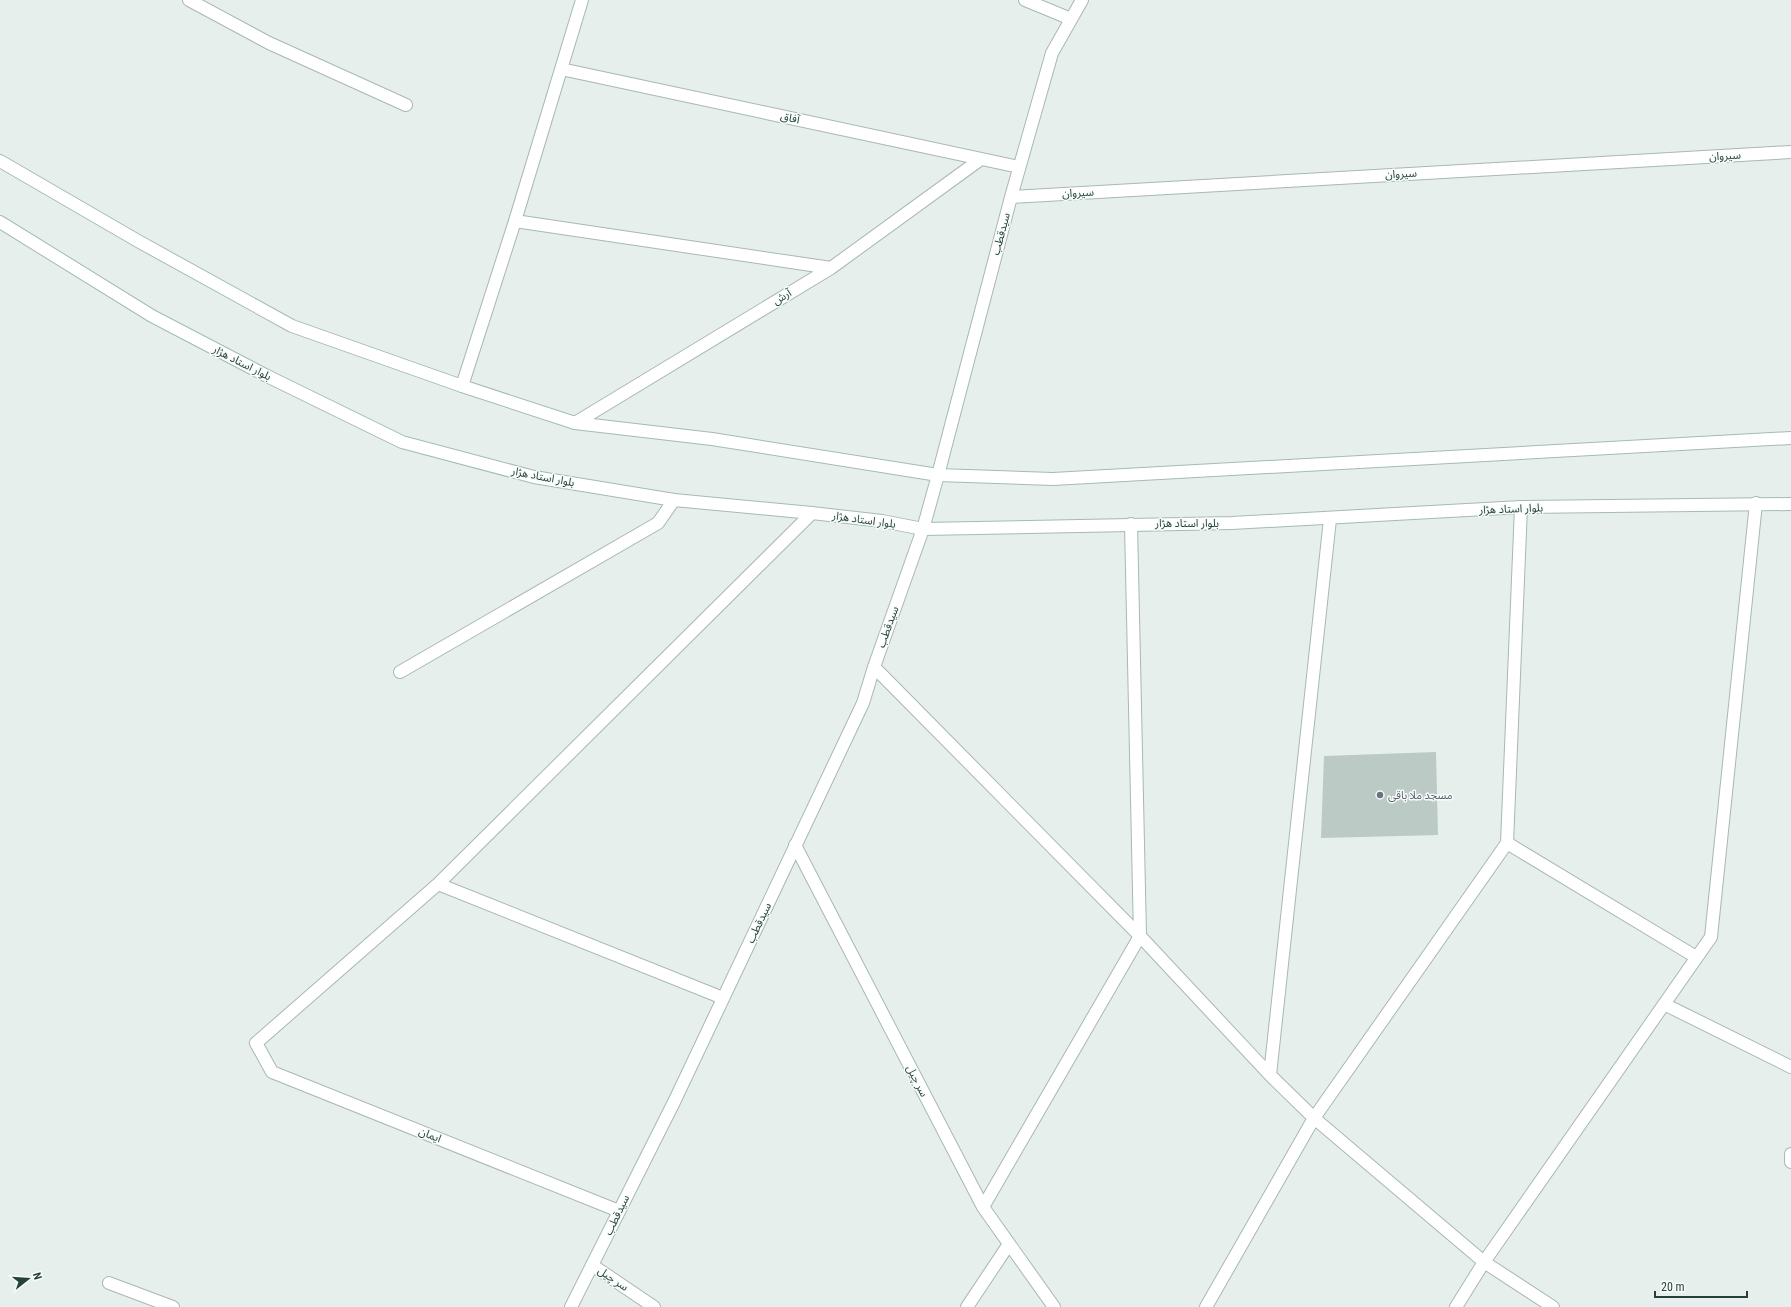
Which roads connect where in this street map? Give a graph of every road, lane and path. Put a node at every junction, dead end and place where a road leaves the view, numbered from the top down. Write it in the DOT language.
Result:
graph roads {
  1 [pos="189,0"];
  2 [pos="582,0"];
  3 [pos="1025,0"];
  4 [pos="1082,0"];
  5 [pos="1071,19"];
  6 [pos="561,70"];
  7 [pos="406,105"];
  8 [pos="1791,152"];
  9 [pos="981,159"];
  10 [pos="0,161"];
  11 [pos="1020,167"];
  12 [pos="1011,197"];
  13 [pos="515,221"];
  14 [pos="0,222"];
  15 [pos="831,268"];
  16 [pos="462,386"];
  17 [pos="575,423"];
  18 [pos="1791,438"];
  19 [pos="938,475"];
  20 [pos="674,500"];
  21 [pos="1756,503"];
  22 [pos="1791,504"];
  23 [pos="1521,507"];
  24 [pos="812,513"];
  25 [pos="1330,518"];
  26 [pos="1130,524"];
  27 [pos="923,529"];
  28 [pos="874,667"];
  29 [pos="400,672"];
  30 [pos="1507,843"];
  31 [pos="795,845"];
  32 [pos="438,884"];
  33 [pos="1140,936"];
  34 [pos="1696,957"];
  35 [pos="723,998"];
  36 [pos="1664,1004"];
  37 [pos="1791,1068"];
  38 [pos="1270,1075"];
  39 [pos="1314,1118"];
  40 [pos="1791,1154"];
  41 [pos="1791,1162"];
  42 [pos="983,1207"];
  43 [pos="619,1211"];
  44 [pos="1009,1244"];
  45 [pos="1484,1262"];
  46 [pos="592,1265"];
  47 [pos="109,1283"];
  48 [pos="173,1307"];
  49 [pos="572,1307"];
  50 [pos="654,1307"];
  51 [pos="967,1307"];
  52 [pos="1054,1307"];
  53 [pos="1206,1307"];
  54 [pos="1456,1307"];
  55 [pos="1553,1307"];
  1 -- 7 [label="street"];
  2 -- 6 [label="street"];
  3 -- 5 [label="street"];
  4 -- 5 [label="street, سیدقطب"];
  5 -- 11 [label="street, سیدقطب"];
  6 -- 9 [label="street, آفاق"];
  6 -- 13 [label="street"];
  8 -- 12 [label="street, سیروان"];
  9 -- 11 [label="street, آفاق"];
  9 -- 15 [label="street, آرش"];
  10 -- 16 [label="street"];
  11 -- 12 [label="street, سیدقطب"];
  12 -- 19 [label="street, سیدقطب"];
  13 -- 15 [label="street"];
  13 -- 16 [label="street"];
  14 -- 20 [label="street, بلوار استاد هژار"];
  15 -- 17 [label="street, آرش"];
  16 -- 17 [label="street"];
  17 -- 19 [label="street"];
  18 -- 19 [label="street"];
  19 -- 27 [label="street, سیدقطب"];
  20 -- 24 [label="street, بلوار استاد هژار"];
  20 -- 29 [label="street"];
  21 -- 22 [label="street, بلوار استاد هژار"];
  21 -- 23 [label="street, بلوار استاد هژار"];
  21 -- 34 [label="street"];
  23 -- 25 [label="street, بلوار استاد هژار"];
  23 -- 30 [label="street"];
  24 -- 27 [label="street, بلوار استاد هژار"];
  24 -- 32 [label="street"];
  25 -- 26 [label="street, بلوار استاد هژار"];
  25 -- 38 [label="street"];
  26 -- 27 [label="street, بلوار استاد هژار"];
  26 -- 33 [label="street"];
  27 -- 28 [label="street, سیدقطب"];
  28 -- 31 [label="street, سیدقطب"];
  28 -- 33 [label="street"];
  30 -- 34 [label="street"];
  30 -- 39 [label="street"];
  31 -- 35 [label="street, سیدقطب"];
  31 -- 42 [label="street, سر چیل"];
  32 -- 35 [label="street"];
  32 -- 43 [label="street, ایمان"];
  33 -- 38 [label="street"];
  33 -- 42 [label="street"];
  34 -- 36 [label="street"];
  35 -- 43 [label="street, سیدقطب"];
  36 -- 37 [label="street"];
  36 -- 45 [label="street"];
  38 -- 39 [label="street"];
  39 -- 45 [label="street"];
  39 -- 53 [label="street"];
  40 -- 41 [label="street"];
  42 -- 44 [label="street, سر چیل"];
  43 -- 46 [label="street, سیدقطب"];
  44 -- 51 [label="street"];
  44 -- 52 [label="street, سر چیل"];
  45 -- 54 [label="street"];
  45 -- 55 [label="street"];
  46 -- 49 [label="street, سیدقطب"];
  46 -- 50 [label="street, سر چیل"];
  47 -- 48 [label="street"];
}
